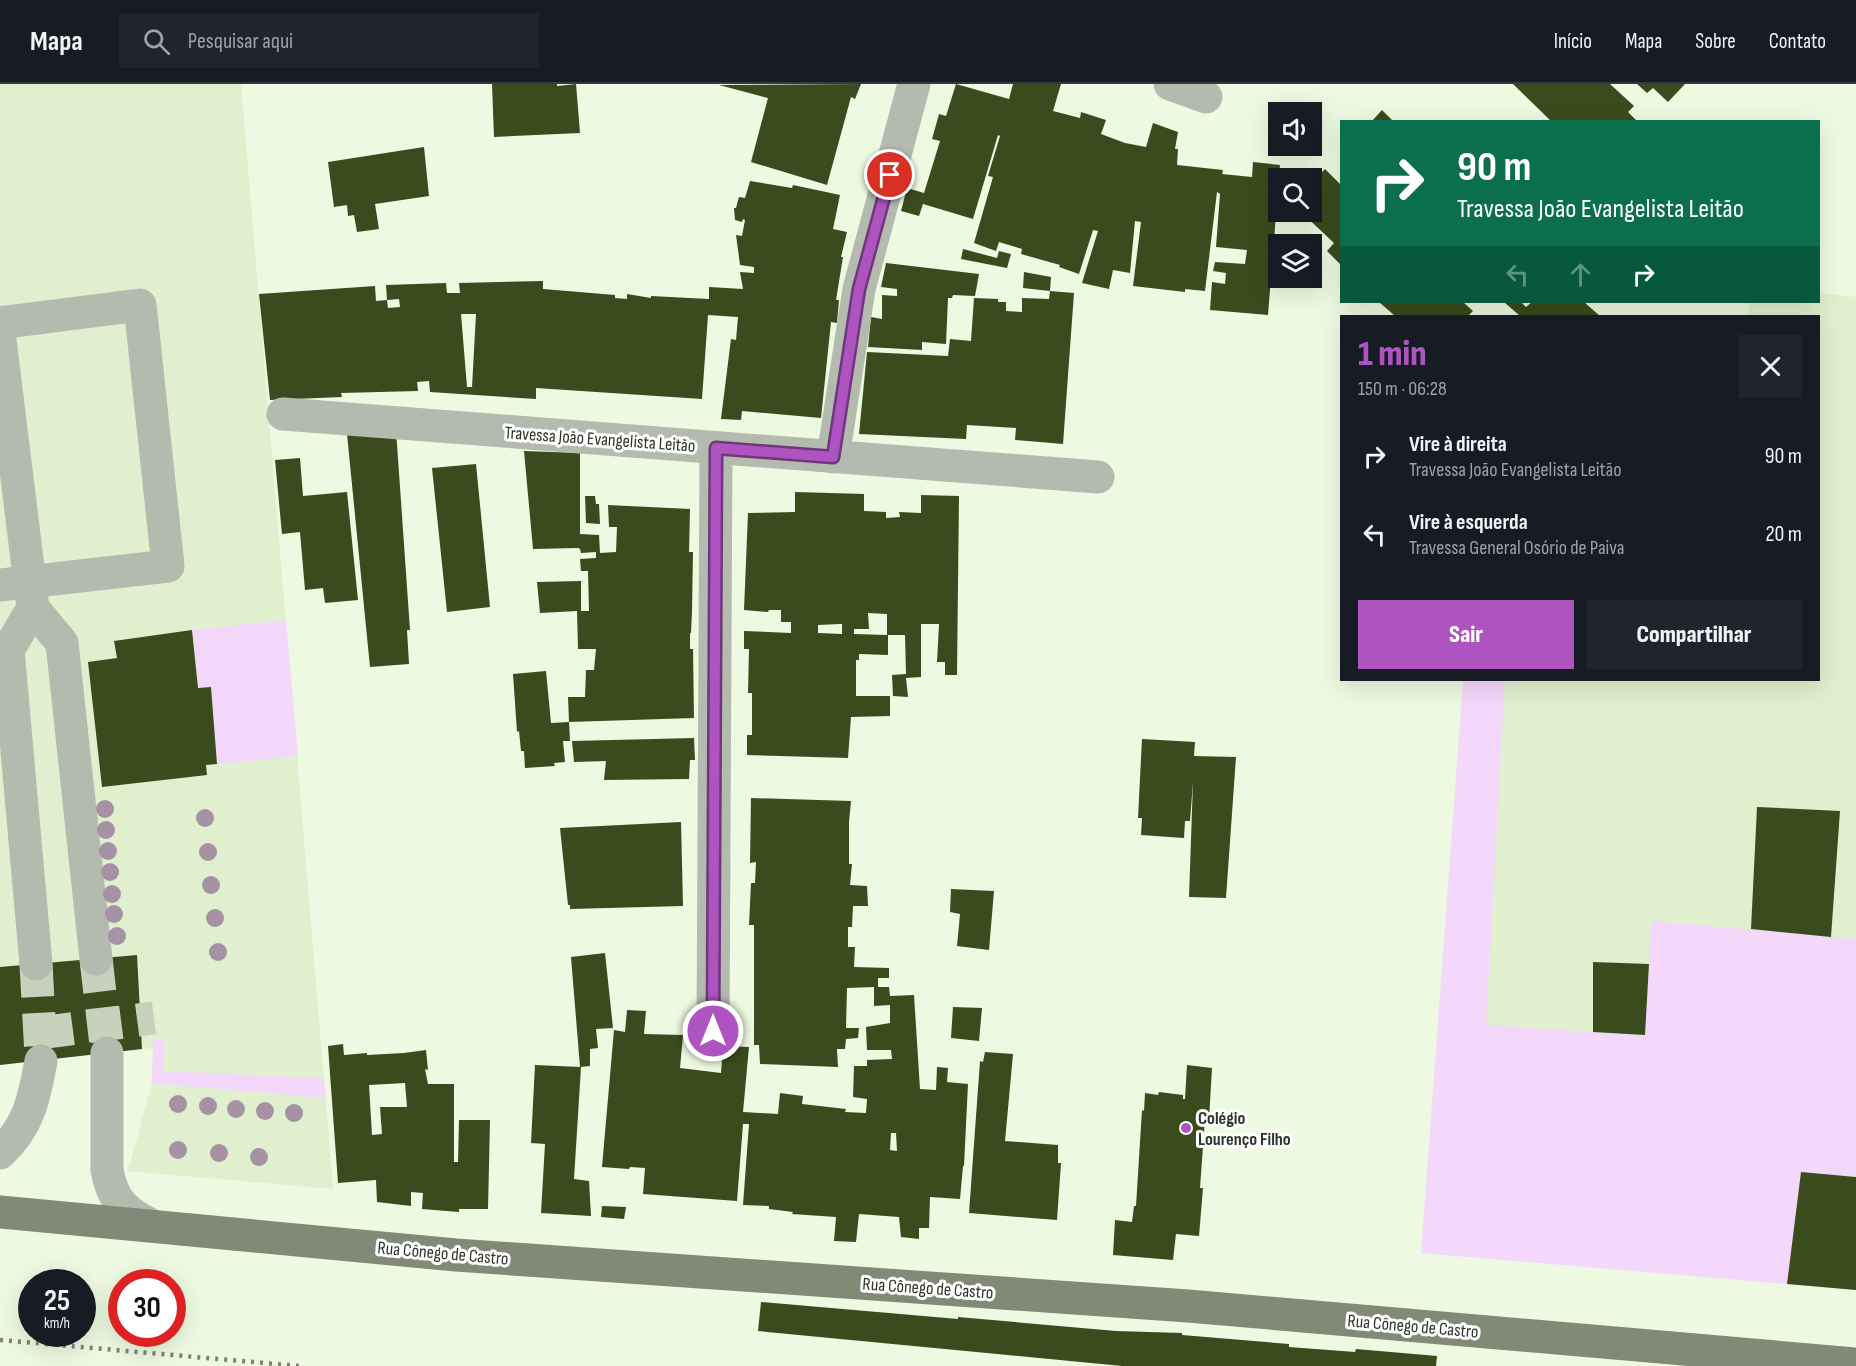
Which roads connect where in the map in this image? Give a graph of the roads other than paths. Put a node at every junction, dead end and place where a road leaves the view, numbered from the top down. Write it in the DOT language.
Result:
graph roads {
  1 [pos="914,84"];
  2 [pos="1170,84"];
  3 [pos="1206,97"];
  4 [pos="0,323"];
  5 [pos="0,340"];
  6 [pos="283,414"];
  7 [pos="716,448"];
  8 [pos="833,457"];
  9 [pos="1098,477"];
  10 [pos="21,592"];
  11 [pos="96,958"];
  12 [pos="36,964"];
  13 [pos="713,1031"];
  14 [pos="107,1053"];
  15 [pos="41,1061"];
  16 [pos="0,1153"];
  17 [pos="0,1212"];
  18 [pos="153,1226"];
  19 [pos="1856,1364"];
  1 -- 8 [label="street"];
  2 -- 3 [label="street"];
  4 -- 10 [label="street"];
  5 -- 10 [label="street"];
  6 -- 7 [label="street, Travessa João Evangelista Leitão"];
  7 -- 8 [label="street, Travessa João Evangelista Leitão"];
  7 -- 13 [label="street"];
  8 -- 9 [label="street, Travessa João Evangelista Leitão"];
  10 -- 11 [label="street"];
  10 -- 12 [label="street"];
  14 -- 18 [label="street"];
  15 -- 16 [label="street"];
  17 -- 18 [label="main road, Rua Cônego de Castro"];
  18 -- 19 [label="main road, Rua Cônego de Castro"];
}
